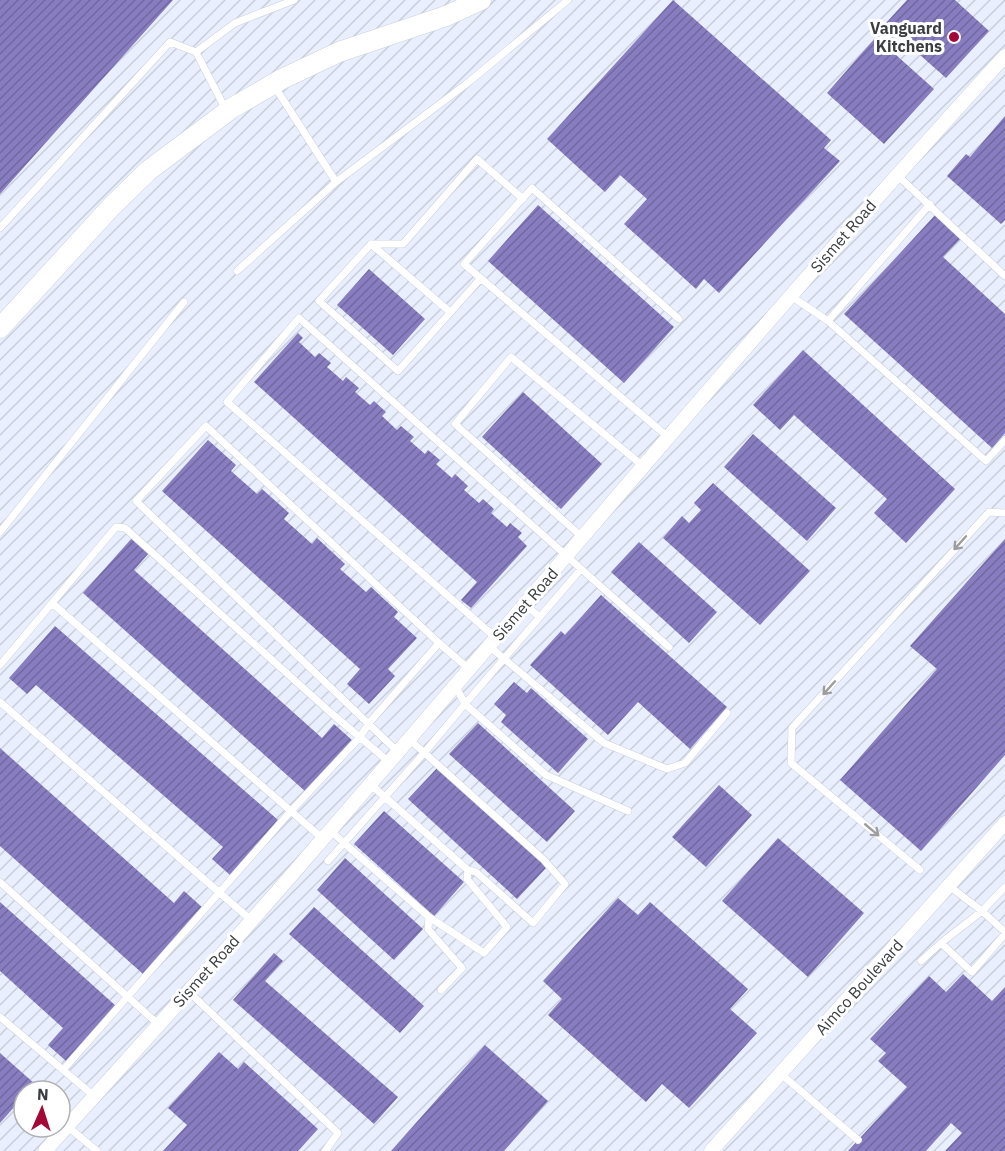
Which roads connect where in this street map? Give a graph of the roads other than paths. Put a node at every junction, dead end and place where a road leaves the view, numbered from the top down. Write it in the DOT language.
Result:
graph roads {
  1 [pos="276,0"];
  2 [pos="294,0"];
  3 [pos="481,0"];
  4 [pos="568,0"];
  5 [pos="268,10"];
  6 [pos="196,52"];
  7 [pos="1005,56"];
  8 [pos="273,84"];
  9 [pos="227,112"];
  10 [pos="897,175"];
  11 [pos="336,182"];
  12 [pos="523,199"];
  13 [pos="930,204"];
  14 [pos="0,228"];
  15 [pos="371,244"];
  16 [pos="237,271"];
  17 [pos="1005,276"];
  18 [pos="481,278"];
  19 [pos="791,296"];
  20 [pos="183,302"];
  21 [pos="450,312"];
  22 [pos="679,319"];
  23 [pos="828,321"];
  24 [pos="0,328"];
  25 [pos="668,437"];
  26 [pos="1005,440"];
  27 [pos="643,466"];
  28 [pos="1005,513"];
  29 [pos="0,531"];
  30 [pos="582,537"];
  31 [pos="567,555"];
  32 [pos="581,569"];
  33 [pos="52,603"];
  34 [pos="524,604"];
  35 [pos="540,617"];
  36 [pos="492,642"];
  37 [pos="439,643"];
  38 [pos="669,647"];
  39 [pos="504,658"];
  40 [pos="0,665"];
  41 [pos="469,669"];
  42 [pos="455,685"];
  43 [pos="0,702"];
  44 [pos="465,704"];
  45 [pos="727,713"];
  46 [pos="369,723"];
  47 [pos="360,737"];
  48 [pos="409,739"];
  49 [pos="424,753"];
  50 [pos="394,757"];
  51 [pos="370,784"];
  52 [pos="384,796"];
  53 [pos="291,811"];
  54 [pos="628,811"];
  55 [pos="1005,823"];
  56 [pos="327,835"];
  57 [pos="344,843"];
  58 [pos="328,861"];
  59 [pos="468,870"];
  60 [pos="920,870"];
  61 [pos="0,882"];
  62 [pos="949,886"];
  63 [pos="1005,887"];
  64 [pos="221,893"];
  65 [pos="982,911"];
  66 [pos="429,917"];
  67 [pos="251,920"];
  68 [pos="1005,933"];
  69 [pos="941,944"];
  70 [pos="921,961"];
  71 [pos="441,990"];
  72 [pos="188,991"];
  73 [pos="129,997"];
  74 [pos="0,1017"];
  75 [pos="158,1024"];
  76 [pos="63,1070"];
  77 [pos="781,1074"];
  78 [pos="94,1096"];
  79 [pos="72,1121"];
  80 [pos="72,1130"];
  81 [pos="56,1139"];
  82 [pos="858,1140"];
  83 [pos="88,1148"];
  84 [pos="45,1151"];
  85 [pos="98,1151"];
  86 [pos="325,1151"];
  87 [pos="711,1151"];
  1 -- 5 [label="lane"];
  2 -- 5 [label="lane"];
  3 -- 8 [label="street"];
  4 -- 11 [label="lane"];
  5 -- 6 [label="lane"];
  6 -- 9 [label="lane"];
  6 -- 14 [label="lane"];
  7 -- 10 [label="street, Sismet Road"];
  8 -- 9 [label="street"];
  8 -- 11 [label="lane"];
  9 -- 24 [label="street"];
  10 -- 13 [label="lane"];
  10 -- 19 [label="street, Sismet Road"];
  11 -- 16 [label="lane"];
  12 -- 15 [label="lane"];
  12 -- 18 [label="lane"];
  12 -- 22 [label="lane"];
  13 -- 17 [label="lane"];
  13 -- 23 [label="lane"];
  15 -- 21 [label="lane"];
  15 -- 21 [label="lane"];
  18 -- 21 [label="lane"];
  18 -- 25 [label="lane"];
  19 -- 23 [label="lane"];
  19 -- 25 [label="street, Sismet Road"];
  20 -- 29 [label="lane"];
  23 -- 26 [label="lane"];
  25 -- 27 [label="street, Sismet Road"];
  27 -- 30 [label="street, Sismet Road"];
  27 -- 30 [label="lane"];
  28 -- 60 [label="lane, one-way"];
  30 -- 31 [label="street, Sismet Road"];
  31 -- 32 [label="lane"];
  31 -- 34 [label="street, Sismet Road"];
  31 -- 36 [label="lane"];
  32 -- 35 [label="lane"];
  32 -- 38 [label="lane"];
  33 -- 40 [label="lane"];
  33 -- 47 [label="lane"];
  33 -- 53 [label="lane"];
  34 -- 35 [label="lane"];
  34 -- 36 [label="street, Sismet Road"];
  35 -- 39 [label="lane"];
  36 -- 39 [label="lane"];
  36 -- 41 [label="street, Sismet Road"];
  37 -- 41 [label="lane"];
  37 -- 46 [label="lane"];
  37 -- 46 [label="lane"];
  39 -- 44 [label="lane"];
  39 -- 45 [label="lane"];
  41 -- 42 [label="street, Sismet Road"];
  42 -- 44 [label="lane"];
  42 -- 48 [label="street, Sismet Road"];
  43 -- 64 [label="lane"];
  44 -- 49 [label="lane"];
  44 -- 54 [label="lane"];
  46 -- 47 [label="lane"];
  46 -- 50 [label="lane"];
  47 -- 50 [label="lane"];
  47 -- 53 [label="lane"];
  48 -- 49 [label="lane"];
  48 -- 50 [label="street, Sismet Road"];
  49 -- 52 [label="lane"];
  49 -- 59 [label="lane"];
  50 -- 51 [label="street, Sismet Road"];
  51 -- 52 [label="lane"];
  51 -- 56 [label="street, Sismet Road"];
  52 -- 57 [label="lane"];
  52 -- 59 [label="lane"];
  53 -- 56 [label="lane"];
  53 -- 64 [label="lane"];
  55 -- 62 [label="street, Aimco Boulevard"];
  56 -- 57 [label="lane"];
  56 -- 67 [label="street, Sismet Road"];
  57 -- 58 [label="lane"];
  57 -- 66 [label="lane"];
  59 -- 66 [label="lane"];
  61 -- 73 [label="lane"];
  62 -- 65 [label="lane"];
  62 -- 77 [label="street, Aimco Boulevard"];
  63 -- 65 [label="lane"];
  64 -- 67 [label="lane"];
  64 -- 73 [label="lane"];
  65 -- 68 [label="lane"];
  65 -- 69 [label="lane"];
  66 -- 71 [label="lane"];
  67 -- 72 [label="street, Sismet Road"];
  68 -- 69 [label="lane"];
  69 -- 70 [label="lane"];
  72 -- 75 [label="street, Sismet Road"];
  72 -- 86 [label="lane"];
  73 -- 75 [label="lane"];
  73 -- 76 [label="lane"];
  74 -- 76 [label="lane"];
  75 -- 78 [label="street, Sismet Road"];
  76 -- 78 [label="lane"];
  77 -- 82 [label="lane"];
  77 -- 87 [label="street, Aimco Boulevard"];
  78 -- 79 [label="street, Sismet Road"];
  80 -- 83 [label="lane"];
  81 -- 84 [label="street, Sismet Road"];
  83 -- 85 [label="lane"];
}
